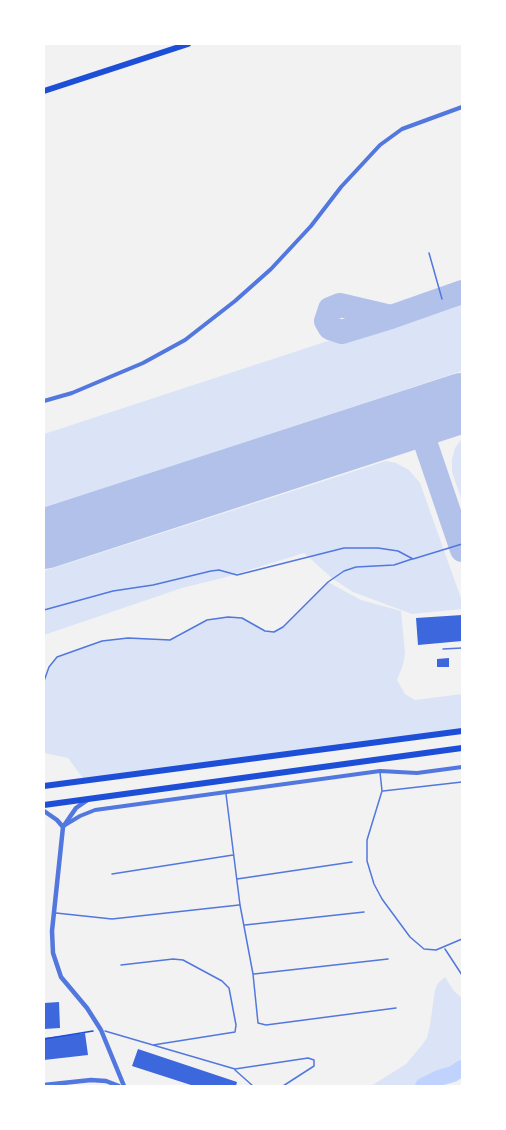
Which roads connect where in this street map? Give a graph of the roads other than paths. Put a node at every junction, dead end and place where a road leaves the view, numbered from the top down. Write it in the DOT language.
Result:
graph roads {
  1 [pos="188,44"];
  2 [pos="44,91"];
  3 [pos="462,107"];
  4 [pos="429,252"];
  5 [pos="442,299"];
  6 [pos="44,401"];
  7 [pos="462,544"];
  8 [pos="413,559"];
  9 [pos="44,610"];
  10 [pos="462,648"];
  11 [pos="443,649"];
  12 [pos="44,681"];
  13 [pos="462,730"];
  14 [pos="462,748"];
  15 [pos="377,760"];
  16 [pos="462,767"];
  17 [pos="380,771"];
  18 [pos="462,782"];
  19 [pos="44,786"];
  20 [pos="382,791"];
  21 [pos="226,792"];
  22 [pos="89,799"];
  23 [pos="44,805"];
  24 [pos="44,811"];
  25 [pos="63,827"];
  26 [pos="233,855"];
  27 [pos="352,862"];
  28 [pos="112,874"];
  29 [pos="237,879"];
  30 [pos="240,905"];
  31 [pos="364,912"];
  32 [pos="54,913"];
  33 [pos="244,925"];
  34 [pos="462,939"];
  35 [pos="444,948"];
  36 [pos="388,959"];
  37 [pos="121,965"];
  38 [pos="253,974"];
  39 [pos="462,975"];
  40 [pos="396,1008"];
  41 [pos="101,1030"];
  42 [pos="153,1045"];
  43 [pos="235,1069"];
  44 [pos="83,1080"];
  45 [pos="44,1085"];
  46 [pos="84,1086"];
  47 [pos="121,1086"];
  48 [pos="253,1086"];
  49 [pos="283,1086"];
  1 -- 2 [label="main road"];
  3 -- 6 [label="street"];
  4 -- 5 [label="lane"];
  7 -- 8 [label="lane"];
  8 -- 9 [label="lane"];
  8 -- 12 [label="lane"];
  10 -- 11 [label="lane"];
  13 -- 19 [label="main road"];
  14 -- 15 [label="main road"];
  15 -- 17 [label="street"];
  15 -- 22 [label="main road"];
  16 -- 17 [label="street"];
  17 -- 20 [label="lane"];
  17 -- 21 [label="street"];
  18 -- 20 [label="lane"];
  20 -- 35 [label="lane"];
  21 -- 25 [label="street"];
  21 -- 26 [label="lane"];
  22 -- 23 [label="main road"];
  22 -- 25 [label="street"];
  24 -- 25 [label="street"];
  25 -- 32 [label="street"];
  26 -- 28 [label="lane"];
  26 -- 29 [label="lane"];
  27 -- 29 [label="lane"];
  29 -- 30 [label="lane"];
  30 -- 32 [label="lane"];
  30 -- 33 [label="lane"];
  31 -- 33 [label="lane"];
  32 -- 41 [label="street"];
  33 -- 38 [label="lane"];
  34 -- 35 [label="lane"];
  35 -- 39 [label="lane"];
  36 -- 38 [label="lane"];
  37 -- 42 [label="lane"];
  38 -- 40 [label="lane"];
  41 -- 42 [label="lane"];
  41 -- 47 [label="street"];
  42 -- 43 [label="lane"];
  43 -- 48 [label="lane"];
  43 -- 49 [label="lane"];
  44 -- 45 [label="street"];
  44 -- 46 [label="street"];
  44 -- 47 [label="street"];
}
